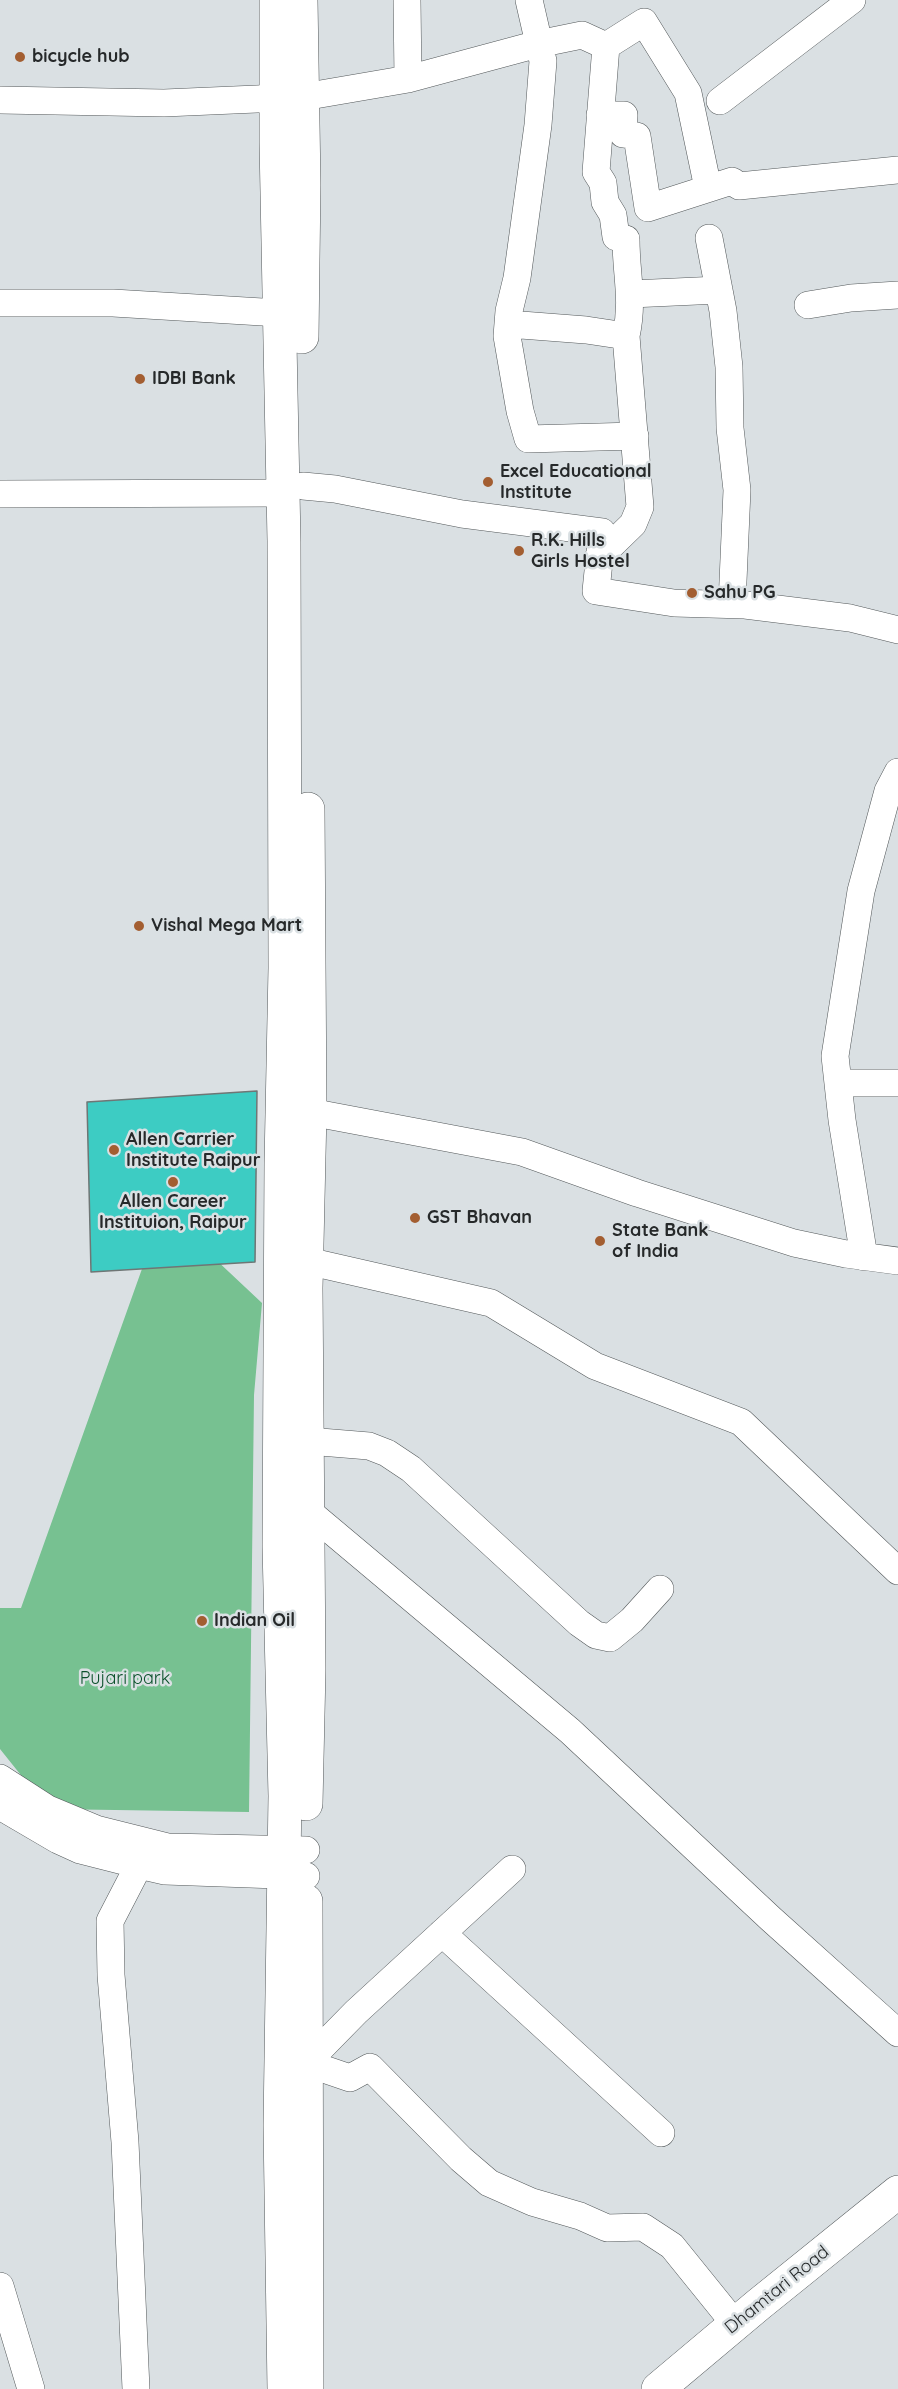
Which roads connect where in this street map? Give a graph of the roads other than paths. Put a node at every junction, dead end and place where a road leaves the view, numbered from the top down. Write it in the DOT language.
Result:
graph roads {
  1 [pos="276,0"];
  2 [pos="301,0"];
  3 [pos="407,0"];
  4 [pos="530,0"];
  5 [pos="852,0"];
  6 [pos="538,44"];
  7 [pos="606,46"];
  8 [pos="408,79"];
  9 [pos="289,98"];
  10 [pos="0,100"];
  11 [pos="720,101"];
  12 [pos="600,115"];
  13 [pos="898,170"];
  14 [pos="708,188"];
  15 [pos="709,238"];
  16 [pos="719,290"];
  17 [pos="631,294"];
  18 [pos="898,295"];
  19 [pos="0,303"];
  20 [pos="808,305"];
  21 [pos="279,313"];
  22 [pos="508,324"];
  23 [pos="626,336"];
  24 [pos="635,436"];
  25 [pos="293,489"];
  26 [pos="0,494"];
  27 [pos="598,558"];
  28 [pos="732,604"];
  29 [pos="898,630"];
  30 [pos="898,772"];
  31 [pos="838,1083"];
  32 [pos="898,1083"];
  33 [pos="310,1112"];
  34 [pos="864,1257"];
  35 [pos="307,1261"];
  36 [pos="898,1261"];
  37 [pos="308,1441"];
  38 [pos="309,1512"];
  39 [pos="898,1571"];
  40 [pos="660,1589"];
  41 [pos="0,1778"];
  42 [pos="0,1806"];
  43 [pos="295,1863"];
  44 [pos="139,1865"];
  45 [pos="512,1869"];
  46 [pos="442,1933"];
  47 [pos="898,2033"];
  48 [pos="306,2063"];
  49 [pos="661,2133"];
  50 [pos="898,2192"];
  51 [pos="898,2218"];
  52 [pos="0,2286"];
  53 [pos="735,2324"];
  54 [pos="31,2389"];
  55 [pos="136,2389"];
  56 [pos="284,2389"];
  57 [pos="307,2389"];
  58 [pos="658,2389"];
  59 [pos="682,2389"];
  1 -- 9 [label="main road"];
  2 -- 9 [label="main road"];
  3 -- 8 [label="street"];
  4 -- 6 [label="street"];
  5 -- 11 [label="street"];
  6 -- 7 [label="street"];
  6 -- 8 [label="street"];
  6 -- 22 [label="street"];
  7 -- 12 [label="street"];
  7 -- 14 [label="street"];
  8 -- 9 [label="street"];
  9 -- 10 [label="street"];
  9 -- 21 [label="main road"];
  9 -- 25 [label="main road"];
  12 -- 14 [label="street"];
  12 -- 17 [label="street"];
  13 -- 14 [label="street"];
  15 -- 16 [label="street"];
  16 -- 17 [label="street"];
  16 -- 28 [label="street"];
  17 -- 23 [label="street"];
  18 -- 20 [label="street"];
  19 -- 21 [label="street"];
  21 -- 25 [label="main road"];
  22 -- 23 [label="street"];
  22 -- 24 [label="street"];
  23 -- 24 [label="street"];
  24 -- 27 [label="street"];
  25 -- 26 [label="street"];
  25 -- 27 [label="street"];
  25 -- 33 [label="main road"];
  25 -- 43 [label="main road"];
  27 -- 28 [label="street"];
  28 -- 29 [label="street"];
  30 -- 31 [label="street"];
  31 -- 32 [label="street"];
  31 -- 34 [label="street"];
  33 -- 34 [label="street"];
  33 -- 35 [label="main road"];
  34 -- 36 [label="street"];
  35 -- 37 [label="main road"];
  35 -- 39 [label="street"];
  37 -- 38 [label="main road"];
  37 -- 40 [label="street"];
  38 -- 43 [label="main road"];
  38 -- 47 [label="street"];
  41 -- 43 [label="street"];
  42 -- 44 [label="street"];
  43 -- 44 [label="street"];
  43 -- 48 [label="main road"];
  43 -- 56 [label="main road"];
  44 -- 55 [label="street"];
  45 -- 46 [label="street"];
  46 -- 48 [label="street"];
  46 -- 49 [label="street"];
  48 -- 53 [label="street"];
  48 -- 57 [label="main road"];
  50 -- 53 [label="main road, Dhamtari Road"];
  51 -- 59 [label="main road, Dhamtari Road"];
  52 -- 54 [label="street"];
  53 -- 58 [label="main road, Dhamtari Road"];
}
